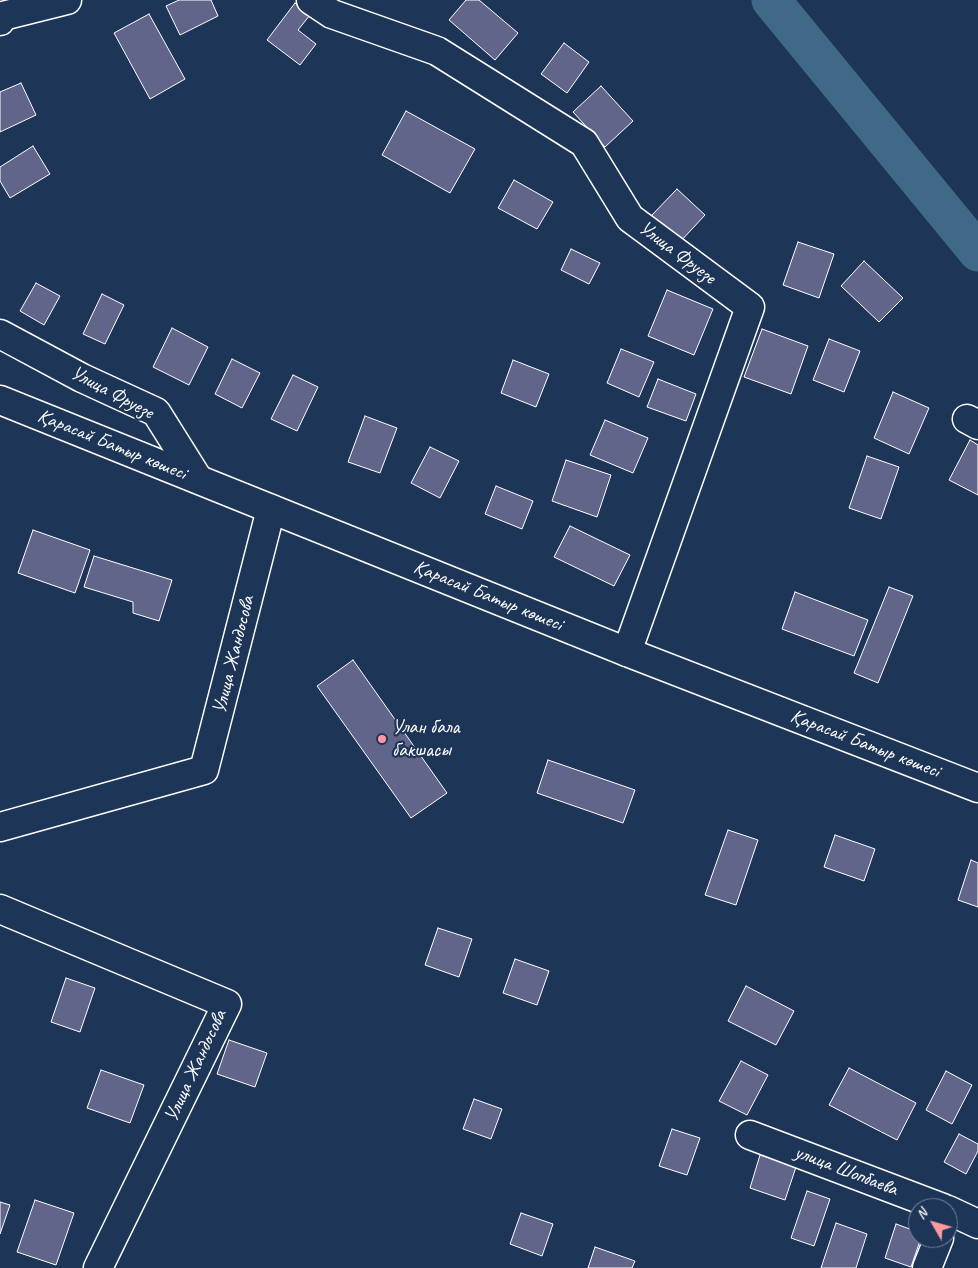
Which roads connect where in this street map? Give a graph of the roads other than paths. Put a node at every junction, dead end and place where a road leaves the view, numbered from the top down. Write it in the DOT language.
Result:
graph roads {
  1 [pos="67,0"];
  2 [pos="311,0"];
  3 [pos="0,20"];
  4 [pos="0,334"];
  5 [pos="0,400"];
  6 [pos="198,479"];
  7 [pos="271,509"];
  8 [pos="628,652"];
  9 [pos="978,788"];
  10 [pos="0,827"];
  11 [pos="0,909"];
  12 [pos="750,1135"];
  13 [pos="913,1198"];
  14 [pos="958,1216"];
  15 [pos="978,1224"];
  16 [pos="935,1248"];
  17 [pos="98,1268"];
  18 [pos="927,1268"];
  1 -- 3 [label="street"];
  2 -- 8 [label="street, Улица Фруезе"];
  4 -- 6 [label="street, Улица Фруезе"];
  5 -- 6 [label="street, Қарасай Батыр көшесі"];
  6 -- 7 [label="street, Қарасай Батыр көшесі"];
  7 -- 8 [label="street, Қарасай Батыр көшесі"];
  7 -- 10 [label="street, Улица Жандосова"];
  8 -- 9 [label="street, Қарасай Батыр көшесі"];
  11 -- 17 [label="street, Улица Жандосова"];
  12 -- 13 [label="street, улица Шопбаева"];
  14 -- 15 [label="street, улица Шопбаева"];
  16 -- 18 [label="street"];
}
